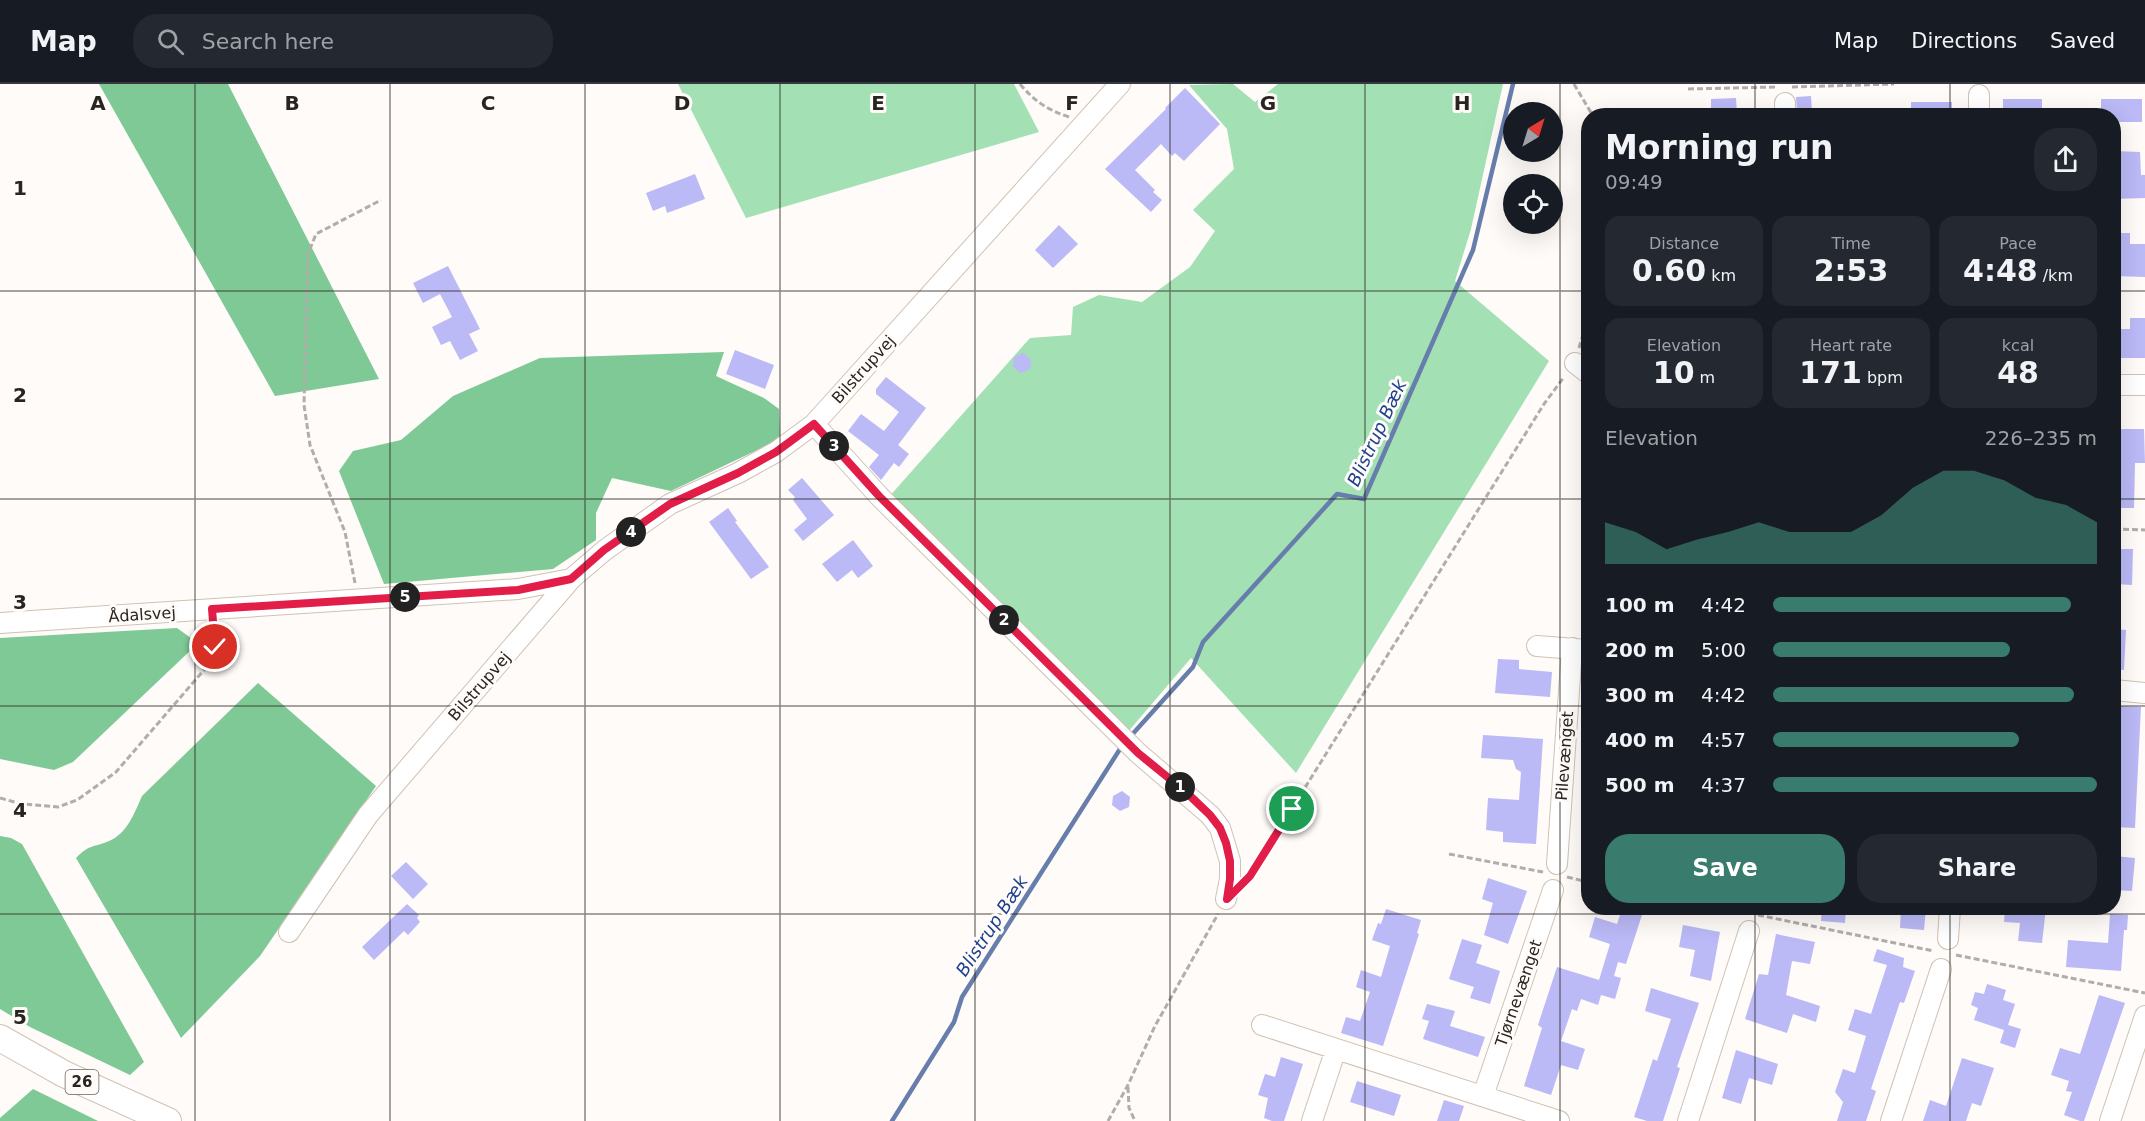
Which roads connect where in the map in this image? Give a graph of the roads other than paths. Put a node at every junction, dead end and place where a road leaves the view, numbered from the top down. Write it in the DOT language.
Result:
graph roads {
  1 [pos="1120,84"];
  2 [pos="1979,95"];
  3 [pos="1979,108"];
  4 [pos="2121,385"];
  5 [pos="2145,385"];
  6 [pos="814,424"];
  7 [pos="571,579"];
  8 [pos="0,623"];
  9 [pos="1537,646"];
  10 [pos="1580,649"];
  11 [pos="2121,691"];
  12 [pos="2145,693"];
  13 [pos="1554,876"];
  14 [pos="1227,899"];
  15 [pos="1949,915"];
  16 [pos="289,932"];
  17 [pos="1749,932"];
  18 [pos="2145,1016"];
  19 [pos="1262,1025"];
  20 [pos="0,1038"];
  21 [pos="1336,1049"];
  22 [pos="1483,1096"];
  23 [pos="1518,1115"];
  24 [pos="168,1121"];
  25 [pos="1312,1121"];
  26 [pos="1559,1121"];
  27 [pos="1688,1121"];
  28 [pos="1891,1121"];
  29 [pos="2110,1121"];
  1 -- 6 [label="street, Bilstrupvej"];
  2 -- 3 [label="street"];
  4 -- 5 [label="street"];
  6 -- 7 [label="street, Bilstrupvej"];
  6 -- 14 [label="street"];
  7 -- 8 [label="street, Ådalsvej"];
  7 -- 16 [label="street, Bilstrupvej"];
  9 -- 10 [label="street, Pilevænget"];
  10 -- 13 [label="street, Pilevænget"];
  11 -- 12 [label="street"];
  13 -- 22 [label="street, Tjørnevænget"];
  15 -- 28 [label="street"];
  17 -- 27 [label="street"];
  18 -- 29 [label="street"];
  19 -- 21 [label="street"];
  20 -- 24 [label="main road, 26"];
  21 -- 22 [label="street"];
  21 -- 25 [label="street"];
  22 -- 23 [label="street"];
  23 -- 26 [label="street"];
}
